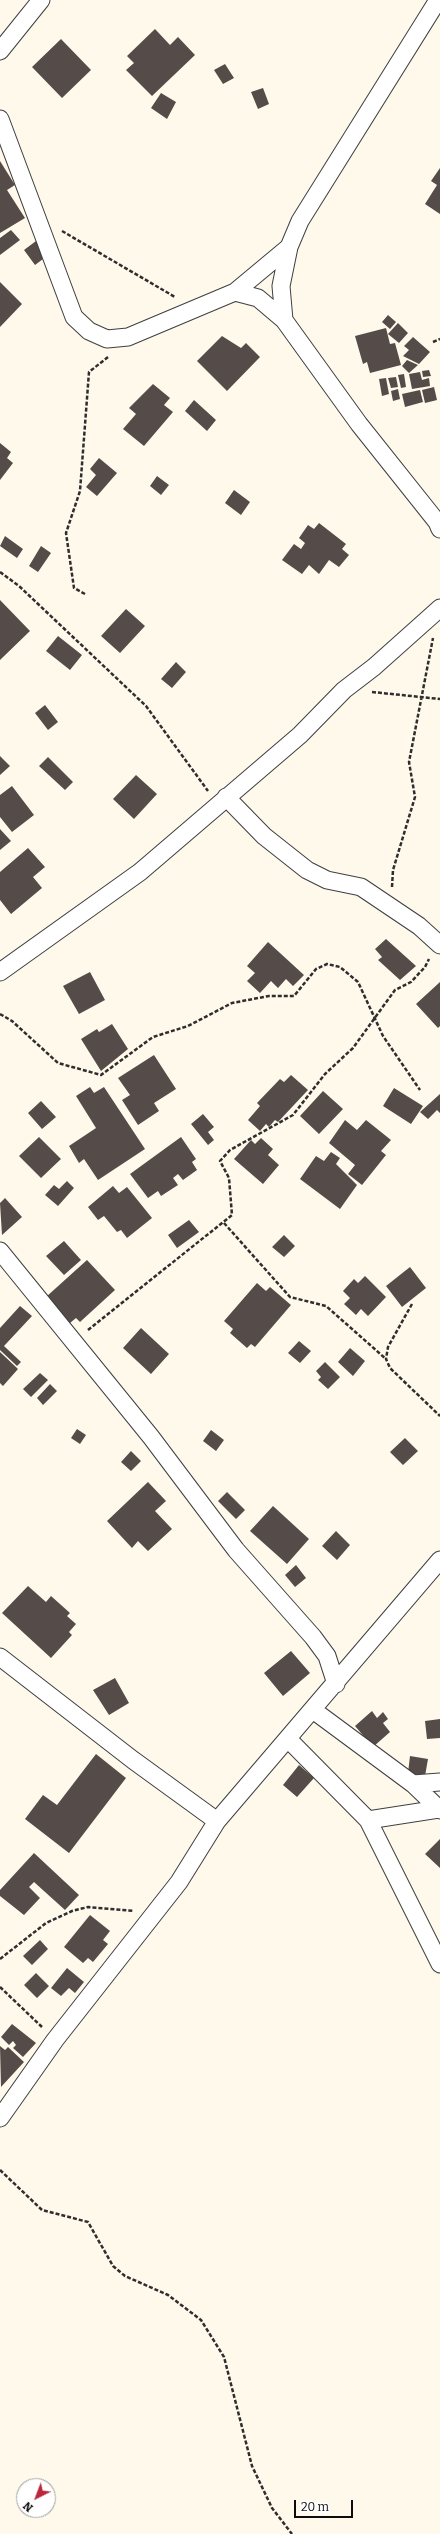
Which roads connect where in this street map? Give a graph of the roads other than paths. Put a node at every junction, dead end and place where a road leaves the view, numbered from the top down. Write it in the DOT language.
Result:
graph roads {
  1 [pos="41,0"];
  2 [pos="438,0"];
  3 [pos="0,51"];
  4 [pos="0,119"];
  5 [pos="289,248"];
  6 [pos="235,292"];
  7 [pos="284,320"];
  8 [pos="439,523"];
  9 [pos="436,612"];
  10 [pos="222,800"];
  11 [pos="438,944"];
  12 [pos="0,972"];
  13 [pos="0,1251"];
  14 [pos="440,1560"];
  15 [pos="0,1657"];
  16 [pos="336,1684"];
  17 [pos="313,1710"];
  18 [pos="288,1739"];
  19 [pos="440,1782"];
  20 [pos="413,1784"];
  21 [pos="440,1810"];
  22 [pos="368,1820"];
  23 [pos="217,1821"];
  24 [pos="440,1964"];
  25 [pos="0,2118"];
  1 -- 3 [label="street"];
  2 -- 5 [label="street"];
  4 -- 6 [label="street"];
  5 -- 6 [label="street"];
  5 -- 7 [label="street"];
  6 -- 7 [label="street"];
  7 -- 8 [label="street"];
  9 -- 10 [label="street"];
  10 -- 11 [label="street"];
  10 -- 12 [label="street"];
  13 -- 16 [label="street"];
  14 -- 16 [label="street"];
  15 -- 23 [label="street"];
  16 -- 17 [label="street"];
  17 -- 18 [label="street"];
  17 -- 20 [label="street"];
  18 -- 22 [label="street"];
  18 -- 23 [label="street"];
  19 -- 20 [label="street"];
  20 -- 21 [label="street"];
  21 -- 22 [label="street"];
  22 -- 24 [label="street"];
  23 -- 25 [label="street"];
}
